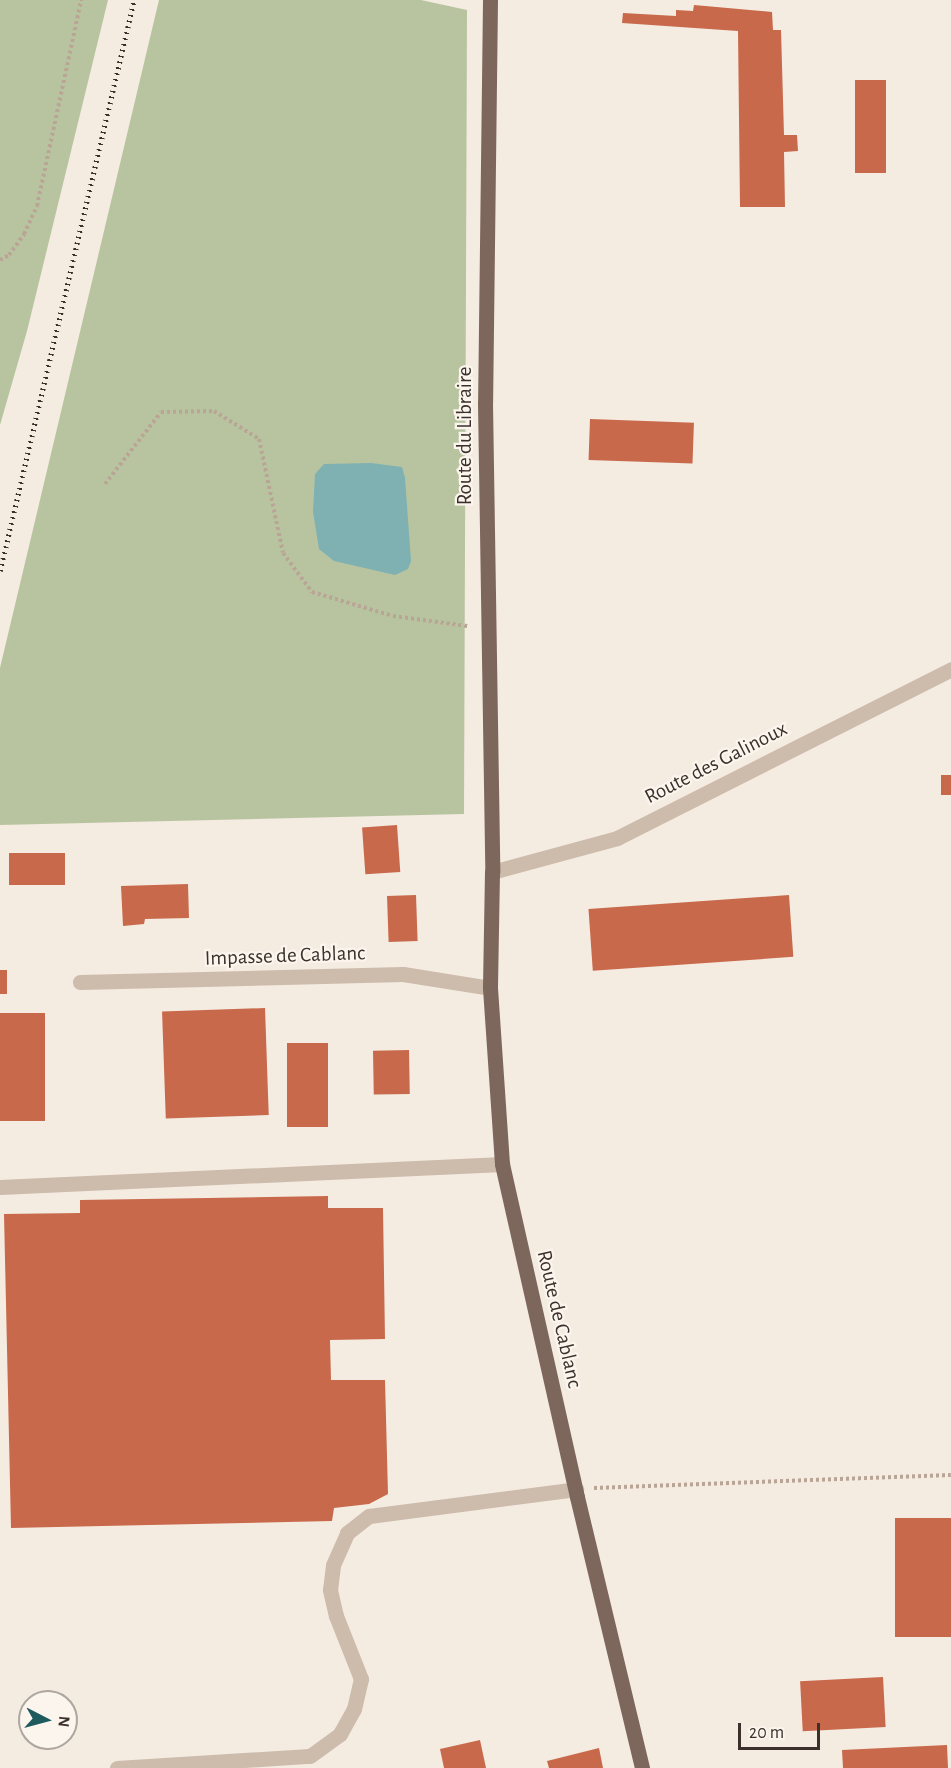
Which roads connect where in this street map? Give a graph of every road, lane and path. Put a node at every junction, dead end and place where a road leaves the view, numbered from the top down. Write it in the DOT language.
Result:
graph roads {
  1 [pos="81,0"];
  2 [pos="490,0"];
  3 [pos="0,260"];
  4 [pos="105,484"];
  5 [pos="489,629"];
  6 [pos="951,669"];
  7 [pos="492,872"];
  8 [pos="80,982"];
  9 [pos="490,987"];
  10 [pos="502,1164"];
  11 [pos="0,1187"];
  12 [pos="951,1475"];
  13 [pos="576,1489"];
  14 [pos="117,1768"];
  15 [pos="642,1768"];
  1 -- 3 [label="path"];
  2 -- 5 [label="main road, Route du Libraire"];
  4 -- 5 [label="path"];
  5 -- 7 [label="main road, Route du Libraire"];
  6 -- 7 [label="street, Route des Galinoux"];
  7 -- 9 [label="main road, Route de Cablanc"];
  8 -- 9 [label="street, Impasse de Cablanc"];
  9 -- 10 [label="main road, Route de Cablanc"];
  10 -- 11 [label="street"];
  10 -- 13 [label="main road, Route de Cablanc"];
  12 -- 13 [label="path"];
  13 -- 14 [label="street"];
  13 -- 15 [label="main road, Route de Cablanc"];
}
